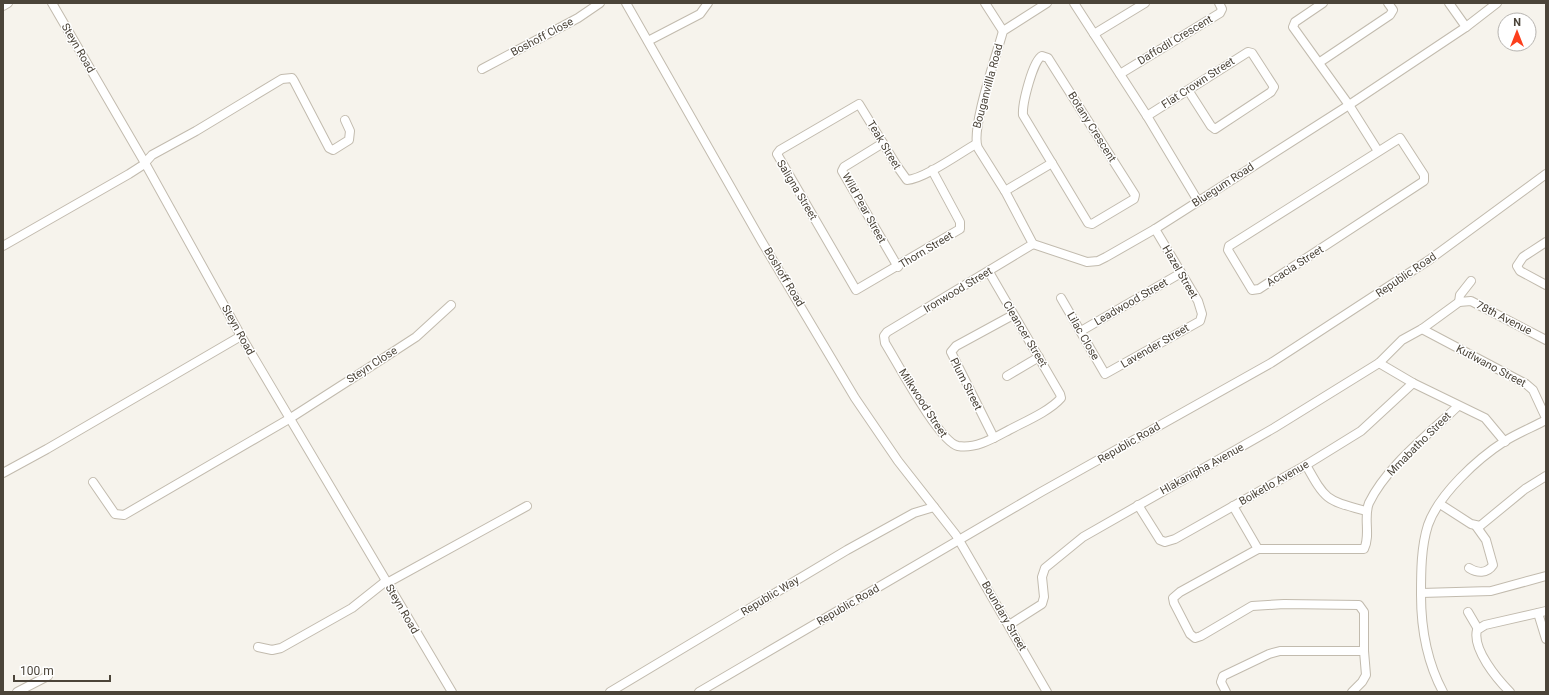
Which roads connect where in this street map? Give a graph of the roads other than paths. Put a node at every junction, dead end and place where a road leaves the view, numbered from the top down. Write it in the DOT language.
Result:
graph roads {
  1 [pos="8,3"];
  2 [pos="52,3"];
  3 [pos="600,3"];
  4 [pos="626,3"];
  5 [pos="708,3"];
  6 [pos="985,3"];
  7 [pos="1046,3"];
  8 [pos="1074,3"];
  9 [pos="1145,3"];
  10 [pos="1219,3"];
  11 [pos="1323,3"];
  12 [pos="1388,3"];
  13 [pos="1449,3"];
  14 [pos="1496,3"];
  15 [pos="3,6"];
  16 [pos="1466,27"];
  17 [pos="1003,31"];
  18 [pos="1094,34"];
  19 [pos="648,41"];
  20 [pos="1320,62"];
  21 [pos="482,69"];
  22 [pos="1120,74"];
  23 [pos="1188,90"];
  24 [pos="859,104"];
  25 [pos="1349,104"];
  26 [pos="1148,116"];
  27 [pos="345,120"];
  28 [pos="883,143"];
  29 [pos="976,144"];
  30 [pos="1378,151"];
  31 [pos="145,163"];
  32 [pos="1052,164"];
  33 [pos="932,170"];
  34 [pos="1546,174"];
  35 [pos="1005,192"];
  36 [pos="1198,201"];
  37 [pos="1155,229"];
  38 [pos="1546,242"];
  39 [pos="1033,244"];
  40 [pos="3,246"];
  41 [pos="898,267"];
  42 [pos="989,272"];
  43 [pos="1181,273"];
  44 [pos="1471,281"];
  45 [pos="1546,284"];
  46 [pos="855,290"];
  47 [pos="1061,298"];
  48 [pos="1459,302"];
  49 [pos="451,305"];
  50 [pos="1013,315"];
  51 [pos="1202,316"];
  52 [pos="1422,329"];
  53 [pos="1081,331"];
  54 [pos="241,336"];
  55 [pos="884,336"];
  56 [pos="1546,340"];
  57 [pos="1039,357"];
  58 [pos="1379,363"];
  59 [pos="1106,374"];
  60 [pos="1007,376"];
  61 [pos="1413,383"];
  62 [pos="1061,396"];
  63 [pos="1458,406"];
  64 [pos="289,419"];
  65 [pos="1546,419"];
  66 [pos="994,438"];
  67 [pos="1505,442"];
  68 [pos="1306,465"];
  69 [pos="3,473"];
  70 [pos="1546,476"];
  71 [pos="93,482"];
  72 [pos="1440,504"];
  73 [pos="1138,505"];
  74 [pos="527,506"];
  75 [pos="1233,506"];
  76 [pos="934,507"];
  77 [pos="1366,511"];
  78 [pos="1476,526"];
  79 [pos="960,540"];
  80 [pos="1258,549"];
  81 [pos="1469,568"];
  82 [pos="1546,576"];
  83 [pos="387,582"];
  84 [pos="1421,592"];
  85 [pos="1468,612"];
  86 [pos="1542,612"];
  87 [pos="1009,624"];
  88 [pos="1478,629"];
  89 [pos="1546,639"];
  90 [pos="258,647"];
  91 [pos="1364,651"];
  92 [pos="48,676"];
  93 [pos="451,691"];
  94 [pos="17,692"];
  95 [pos="610,692"];
  96 [pos="699,692"];
  97 [pos="1047,692"];
  98 [pos="1226,692"];
  99 [pos="1352,692"];
  100 [pos="1443,692"];
  101 [pos="1510,692"];
  1 -- 15 [label="street"];
  2 -- 31 [label="street, Steyn Road"];
  3 -- 21 [label="street, Boshoff Close"];
  4 -- 19 [label="street, Boshoff Road"];
  5 -- 19 [label="street"];
  6 -- 17 [label="street"];
  7 -- 17 [label="street, Bouganvillla Road"];
  8 -- 18 [label="street"];
  9 -- 18 [label="street"];
  10 -- 22 [label="street, Daffodil Crescent"];
  11 -- 20 [label="street"];
  12 -- 20 [label="street"];
  13 -- 16 [label="street"];
  14 -- 16 [label="street, Bluegum Road"];
  16 -- 25 [label="street, Bluegum Road"];
  17 -- 29 [label="street, Bouganvillla Road"];
  18 -- 22 [label="street"];
  19 -- 76 [label="street, Boshoff Road"];
  20 -- 25 [label="street"];
  22 -- 26 [label="street"];
  23 -- 23 [label="street, Flat Crown Street"];
  23 -- 26 [label="street, Flat Crown Street"];
  24 -- 28 [label="street, Teak Street"];
  24 -- 46 [label="street, Saligna Street"];
  25 -- 30 [label="street"];
  25 -- 36 [label="street, Bluegum Road"];
  26 -- 36 [label="street"];
  27 -- 31 [label="street"];
  28 -- 33 [label="street, Teak Street"];
  28 -- 41 [label="street, Wild Pear Street"];
  29 -- 33 [label="street, Teak Street"];
  29 -- 35 [label="street"];
  30 -- 30 [label="street, Acacia Street"];
  31 -- 40 [label="street"];
  31 -- 54 [label="street, Steyn Road"];
  32 -- 32 [label="street, Botany Crescent"];
  32 -- 35 [label="street"];
  33 -- 41 [label="street, Thorn Street"];
  34 -- 79 [label="street, Republic Road"];
  35 -- 39 [label="street"];
  36 -- 37 [label="street, Bluegum Road"];
  37 -- 39 [label="street, Bluegum Road"];
  37 -- 43 [label="street, Hazel Street"];
  38 -- 45 [label="street"];
  39 -- 42 [label="street, Ironwood Street"];
  41 -- 46 [label="street, Thorn Street"];
  42 -- 50 [label="street, Cleancer Street"];
  42 -- 55 [label="street, Ironwood Street"];
  43 -- 51 [label="street, Hazel Street"];
  43 -- 53 [label="street, Leadwood Street"];
  44 -- 48 [label="street"];
  47 -- 53 [label="street, Lilac Close"];
  48 -- 52 [label="street"];
  48 -- 56 [label="street, 78th Avenue"];
  49 -- 64 [label="street, Steyn Close"];
  50 -- 57 [label="street, Cleancer Street"];
  50 -- 66 [label="street, Plum Street"];
  51 -- 59 [label="street, Lavender Street"];
  52 -- 58 [label="street, Hlakanipha Avenue"];
  52 -- 65 [label="street, Kutlwano Street"];
  53 -- 59 [label="street, Lilac Close"];
  54 -- 64 [label="street, Steyn Road"];
  54 -- 69 [label="street"];
  55 -- 66 [label="street, Milkwood Street"];
  57 -- 60 [label="street"];
  57 -- 62 [label="street, Cleancer Street"];
  58 -- 61 [label="street"];
  58 -- 73 [label="street, Hlakanipha Avenue"];
  61 -- 63 [label="street"];
  61 -- 68 [label="street, Boiketlo Avenue"];
  62 -- 66 [label="street, Milkwood Street"];
  63 -- 67 [label="street"];
  63 -- 77 [label="street, Mmabatho Street"];
  64 -- 71 [label="street, Steyn Close"];
  64 -- 83 [label="street, Steyn Road"];
  65 -- 67 [label="street"];
  67 -- 72 [label="street"];
  68 -- 75 [label="street, Boiketlo Avenue"];
  68 -- 77 [label="street"];
  70 -- 78 [label="street"];
  72 -- 78 [label="street"];
  72 -- 84 [label="street"];
  73 -- 75 [label="street, Boiketlo Avenue"];
  73 -- 87 [label="street, Hlakanipha Avenue"];
  74 -- 83 [label="street"];
  75 -- 80 [label="street"];
  76 -- 79 [label="street, Boshoff Road"];
  76 -- 95 [label="street, Republic Way"];
  77 -- 80 [label="street, Mmabatho Street"];
  78 -- 81 [label="street"];
  79 -- 87 [label="street, Boundary Street"];
  79 -- 96 [label="street, Republic Road"];
  80 -- 91 [label="street"];
  82 -- 84 [label="street"];
  83 -- 90 [label="street"];
  83 -- 93 [label="street, Steyn Road"];
  84 -- 100 [label="street"];
  85 -- 88 [label="street"];
  86 -- 88 [label="street"];
  86 -- 89 [label="street"];
  87 -- 97 [label="street, Boundary Street"];
  88 -- 101 [label="street"];
  91 -- 98 [label="street"];
  91 -- 99 [label="street"];
  92 -- 94 [label="street"];
}
